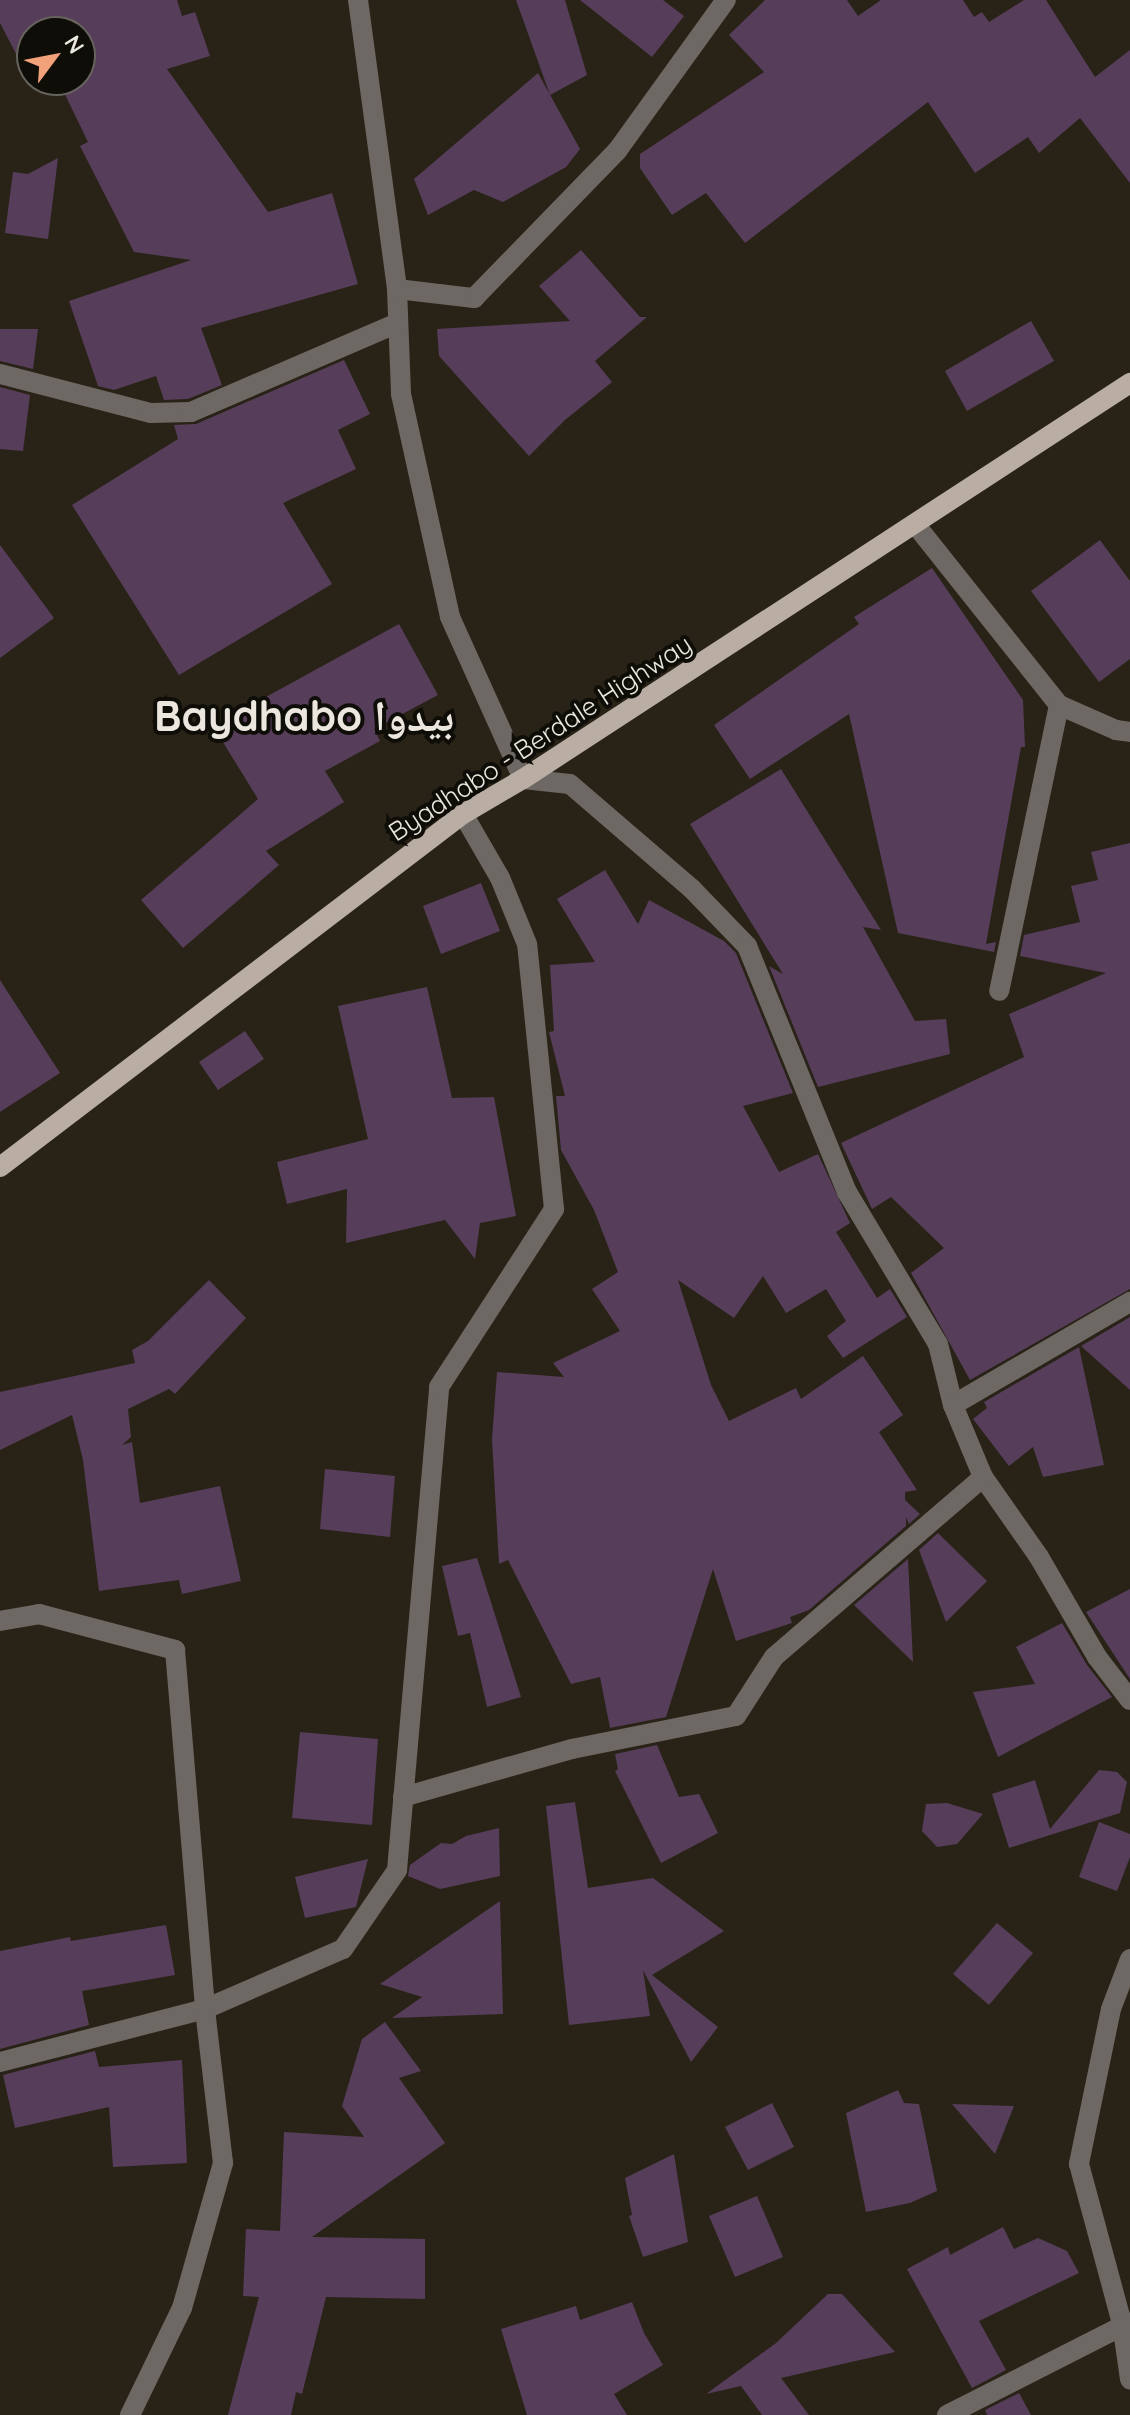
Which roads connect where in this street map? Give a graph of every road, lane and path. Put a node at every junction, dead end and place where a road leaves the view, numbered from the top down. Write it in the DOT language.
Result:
graph roads {
  1 [pos="358,0"];
  2 [pos="726,0"];
  3 [pos="397,289"];
  4 [pos="398,323"];
  5 [pos="0,374"];
  6 [pos="1130,383"];
  7 [pos="915,524"];
  8 [pos="1059,705"];
  9 [pos="1130,732"];
  10 [pos="523,779"];
  11 [pos="463,814"];
  12 [pos="999,991"];
  13 [pos="0,1167"];
  14 [pos="1130,1302"];
  15 [pos="953,1405"];
  16 [pos="983,1477"];
  17 [pos="0,1621"];
  18 [pos="1130,1700"];
  19 [pos="403,1797"];
  20 [pos="1130,1959"];
  21 [pos="205,2009"];
  22 [pos="0,2062"];
  23 [pos="1126,2323"];
  24 [pos="1130,2379"];
  25 [pos="130,2415"];
  26 [pos="947,2415"];
  1 -- 3 [label="street"];
  2 -- 3 [label="street"];
  3 -- 4 [label="street"];
  4 -- 5 [label="street"];
  4 -- 10 [label="street"];
  6 -- 7 [label="main road, Byadhabo - Berdale Highway"];
  7 -- 8 [label="street"];
  7 -- 10 [label="main road, Byadhabo - Berdale Highway"];
  8 -- 9 [label="street"];
  8 -- 12 [label="street"];
  10 -- 11 [label="main road, Byadhabo - Berdale Highway"];
  10 -- 15 [label="street"];
  11 -- 13 [label="main road, Byadhabo - Berdale Highway"];
  11 -- 19 [label="street"];
  14 -- 15 [label="street"];
  15 -- 16 [label="street"];
  16 -- 18 [label="street"];
  16 -- 19 [label="street"];
  17 -- 21 [label="street"];
  19 -- 21 [label="street"];
  20 -- 23 [label="street"];
  21 -- 22 [label="street"];
  21 -- 25 [label="street"];
  23 -- 24 [label="street"];
  23 -- 26 [label="street"];
}
